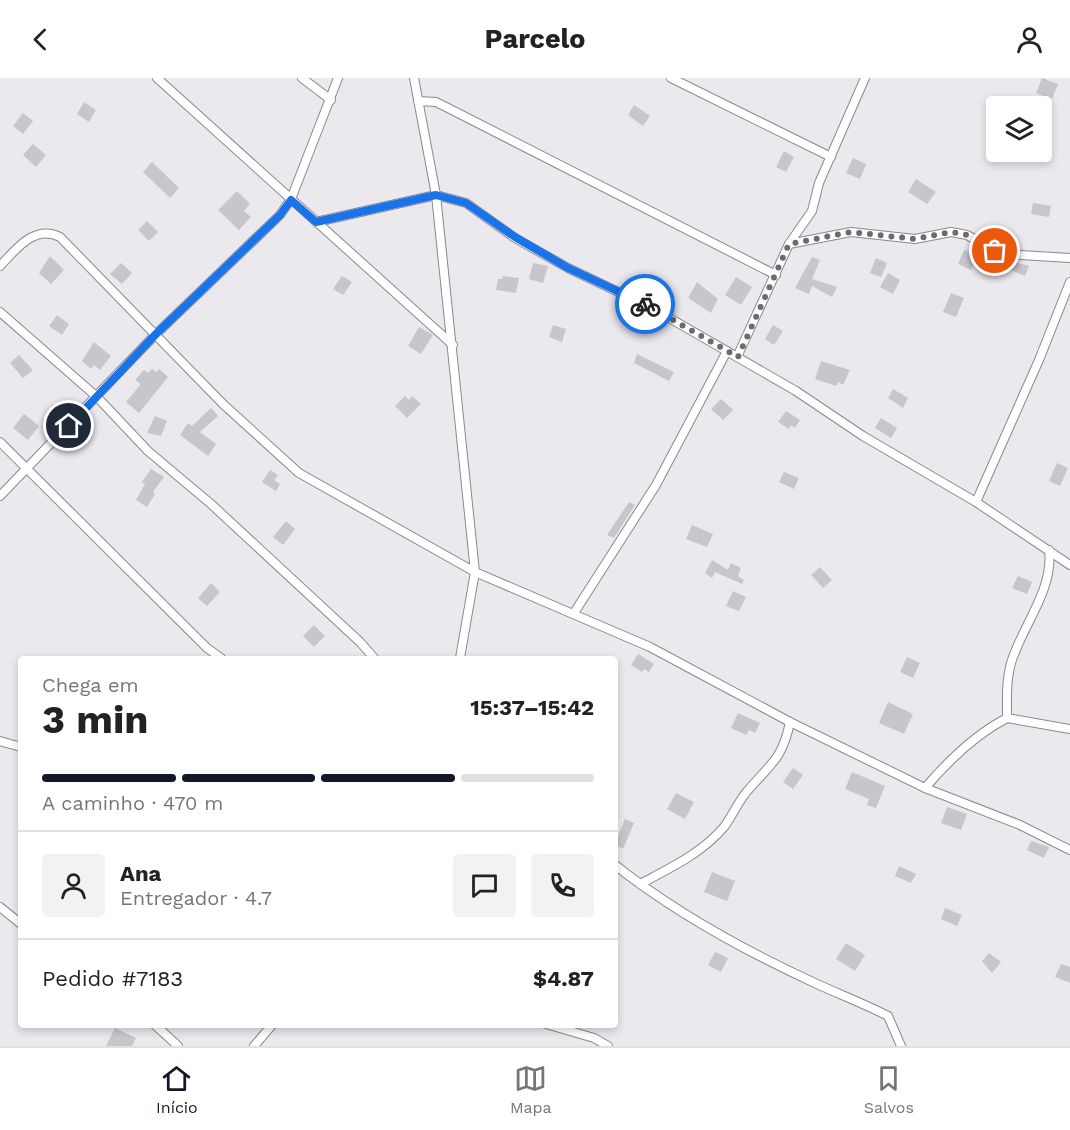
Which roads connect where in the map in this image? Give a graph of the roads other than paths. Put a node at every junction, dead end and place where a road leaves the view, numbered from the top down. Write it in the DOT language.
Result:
graph roads {
  1 [pos="157,78"];
  2 [pos="302,78"];
  3 [pos="338,78"];
  4 [pos="414,78"];
  5 [pos="671,78"];
  6 [pos="866,78"];
  7 [pos="331,100"];
  8 [pos="418,101"];
  9 [pos="831,157"];
  10 [pos="436,195"];
  11 [pos="291,200"];
  12 [pos="316,222"];
  13 [pos="789,244"];
  14 [pos="1070,258"];
  15 [pos="0,266"];
  16 [pos="776,275"];
  17 [pos="1070,282"];
  18 [pos="0,312"];
  19 [pos="155,335"];
  20 [pos="453,345"];
  21 [pos="727,351"];
  22 [pos="738,357"];
  23 [pos="97,397"];
  24 [pos="0,442"];
  25 [pos="28,468"];
  26 [pos="0,496"];
  27 [pos="976,502"];
  28 [pos="1049,550"];
  29 [pos="1070,565"];
  30 [pos="475,572"];
  31 [pos="574,613"];
  32 [pos="218,656"];
  33 [pos="372,656"];
  34 [pos="460,656"];
  35 [pos="1007,718"];
  36 [pos="789,722"];
  37 [pos="1070,729"];
  38 [pos="0,741"];
  39 [pos="18,746"];
  40 [pos="925,788"];
  41 [pos="1070,850"];
  42 [pos="618,867"];
  43 [pos="639,884"];
  44 [pos="0,907"];
  45 [pos="18,922"];
  46 [pos="158,1028"];
  47 [pos="270,1028"];
  48 [pos="560,1028"];
  49 [pos="178,1046"];
  50 [pos="254,1046"];
  51 [pos="608,1046"];
  52 [pos="902,1046"];
  1 -- 11 [label="street"];
  2 -- 7 [label="street"];
  3 -- 7 [label="street"];
  4 -- 8 [label="street"];
  5 -- 9 [label="street"];
  6 -- 9 [label="street"];
  7 -- 11 [label="street"];
  8 -- 10 [label="street"];
  8 -- 16 [label="street"];
  9 -- 13 [label="street"];
  10 -- 12 [label="street"];
  10 -- 20 [label="street"];
  10 -- 21 [label="street"];
  11 -- 12 [label="street"];
  11 -- 19 [label="street"];
  12 -- 20 [label="street"];
  13 -- 14 [label="street"];
  13 -- 16 [label="street"];
  15 -- 19 [label="street"];
  16 -- 22 [label="street"];
  17 -- 27 [label="street"];
  18 -- 23 [label="street"];
  19 -- 23 [label="street"];
  19 -- 30 [label="street"];
  20 -- 30 [label="street"];
  21 -- 22 [label="street"];
  21 -- 31 [label="street"];
  22 -- 27 [label="street"];
  23 -- 25 [label="street"];
  23 -- 33 [label="street"];
  24 -- 25 [label="street"];
  25 -- 26 [label="street"];
  25 -- 32 [label="street"];
  27 -- 28 [label="street"];
  28 -- 29 [label="street"];
  28 -- 35 [label="street"];
  30 -- 31 [label="street"];
  30 -- 34 [label="street"];
  31 -- 36 [label="street"];
  35 -- 37 [label="street"];
  35 -- 40 [label="street"];
  36 -- 40 [label="street"];
  36 -- 43 [label="street"];
  38 -- 39 [label="street"];
  40 -- 41 [label="street"];
  42 -- 43 [label="street"];
  43 -- 52 [label="street"];
  44 -- 45 [label="street"];
  46 -- 49 [label="street"];
  47 -- 50 [label="street"];
  48 -- 51 [label="street"];
}
